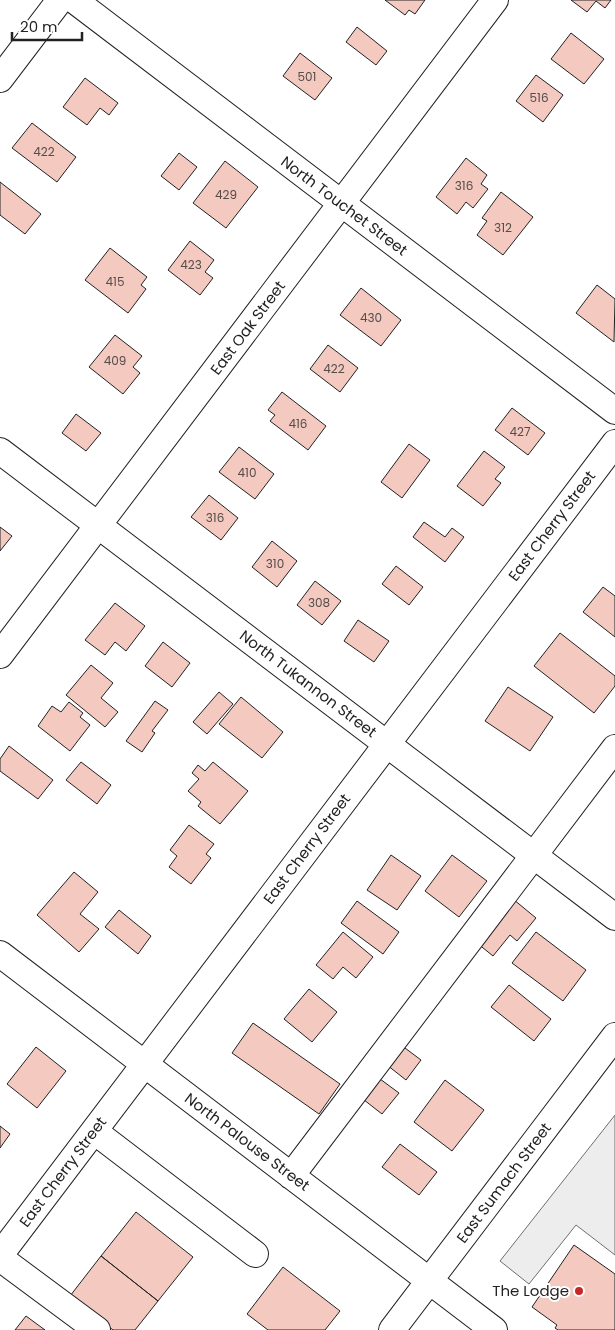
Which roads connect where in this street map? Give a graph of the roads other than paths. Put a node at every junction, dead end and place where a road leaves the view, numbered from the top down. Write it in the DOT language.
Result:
graph roads {
  1 [pos="60,0"];
  2 [pos="74,0"];
  3 [pos="496,0"];
  4 [pos="0,79"];
  5 [pos="342,204"];
  6 [pos="615,411"];
  7 [pos="615,443"];
  8 [pos="0,451"];
  9 [pos="98,525"];
  10 [pos="0,655"];
  11 [pos="387,744"];
  12 [pos="615,748"];
  13 [pos="534,856"];
  14 [pos="615,917"];
  15 [pos="0,954"];
  16 [pos="615,1036"];
  17 [pos="144,1064"];
  18 [pos="94,1131"];
  19 [pos="291,1176"];
  20 [pos="255,1254"];
  21 [pos="0,1256"];
  22 [pos="430,1281"];
  23 [pos="97,1330"];
  24 [pos="392,1330"];
  25 [pos="494,1330"];
  1 -- 4 [label="street"];
  2 -- 5 [label="street, North Touchet Street"];
  3 -- 5 [label="street, East Oak Street"];
  5 -- 6 [label="street, North Touchet Street"];
  5 -- 9 [label="street, East Oak Street"];
  7 -- 11 [label="street, East Cherry Street"];
  8 -- 9 [label="street, North Tukannon Street"];
  9 -- 10 [label="street, East Oak Street"];
  9 -- 11 [label="street, North Tukannon Street"];
  11 -- 13 [label="street, North Tukannon Street"];
  11 -- 17 [label="street, East Cherry Street"];
  12 -- 13 [label="street"];
  13 -- 14 [label="street, North Tukannon Street"];
  13 -- 19 [label="street"];
  15 -- 17 [label="street, North Palouse Street"];
  16 -- 22 [label="street, East Sumach Street"];
  17 -- 18 [label="street, East Cherry Street"];
  17 -- 19 [label="street, North Palouse Street"];
  18 -- 20 [label="street"];
  18 -- 21 [label="street, East Cherry Street"];
  19 -- 22 [label="street, North Palouse Street"];
  21 -- 23 [label="street"];
  22 -- 24 [label="street, East Sumach Street"];
  22 -- 25 [label="street, North Palouse Street"];
}
